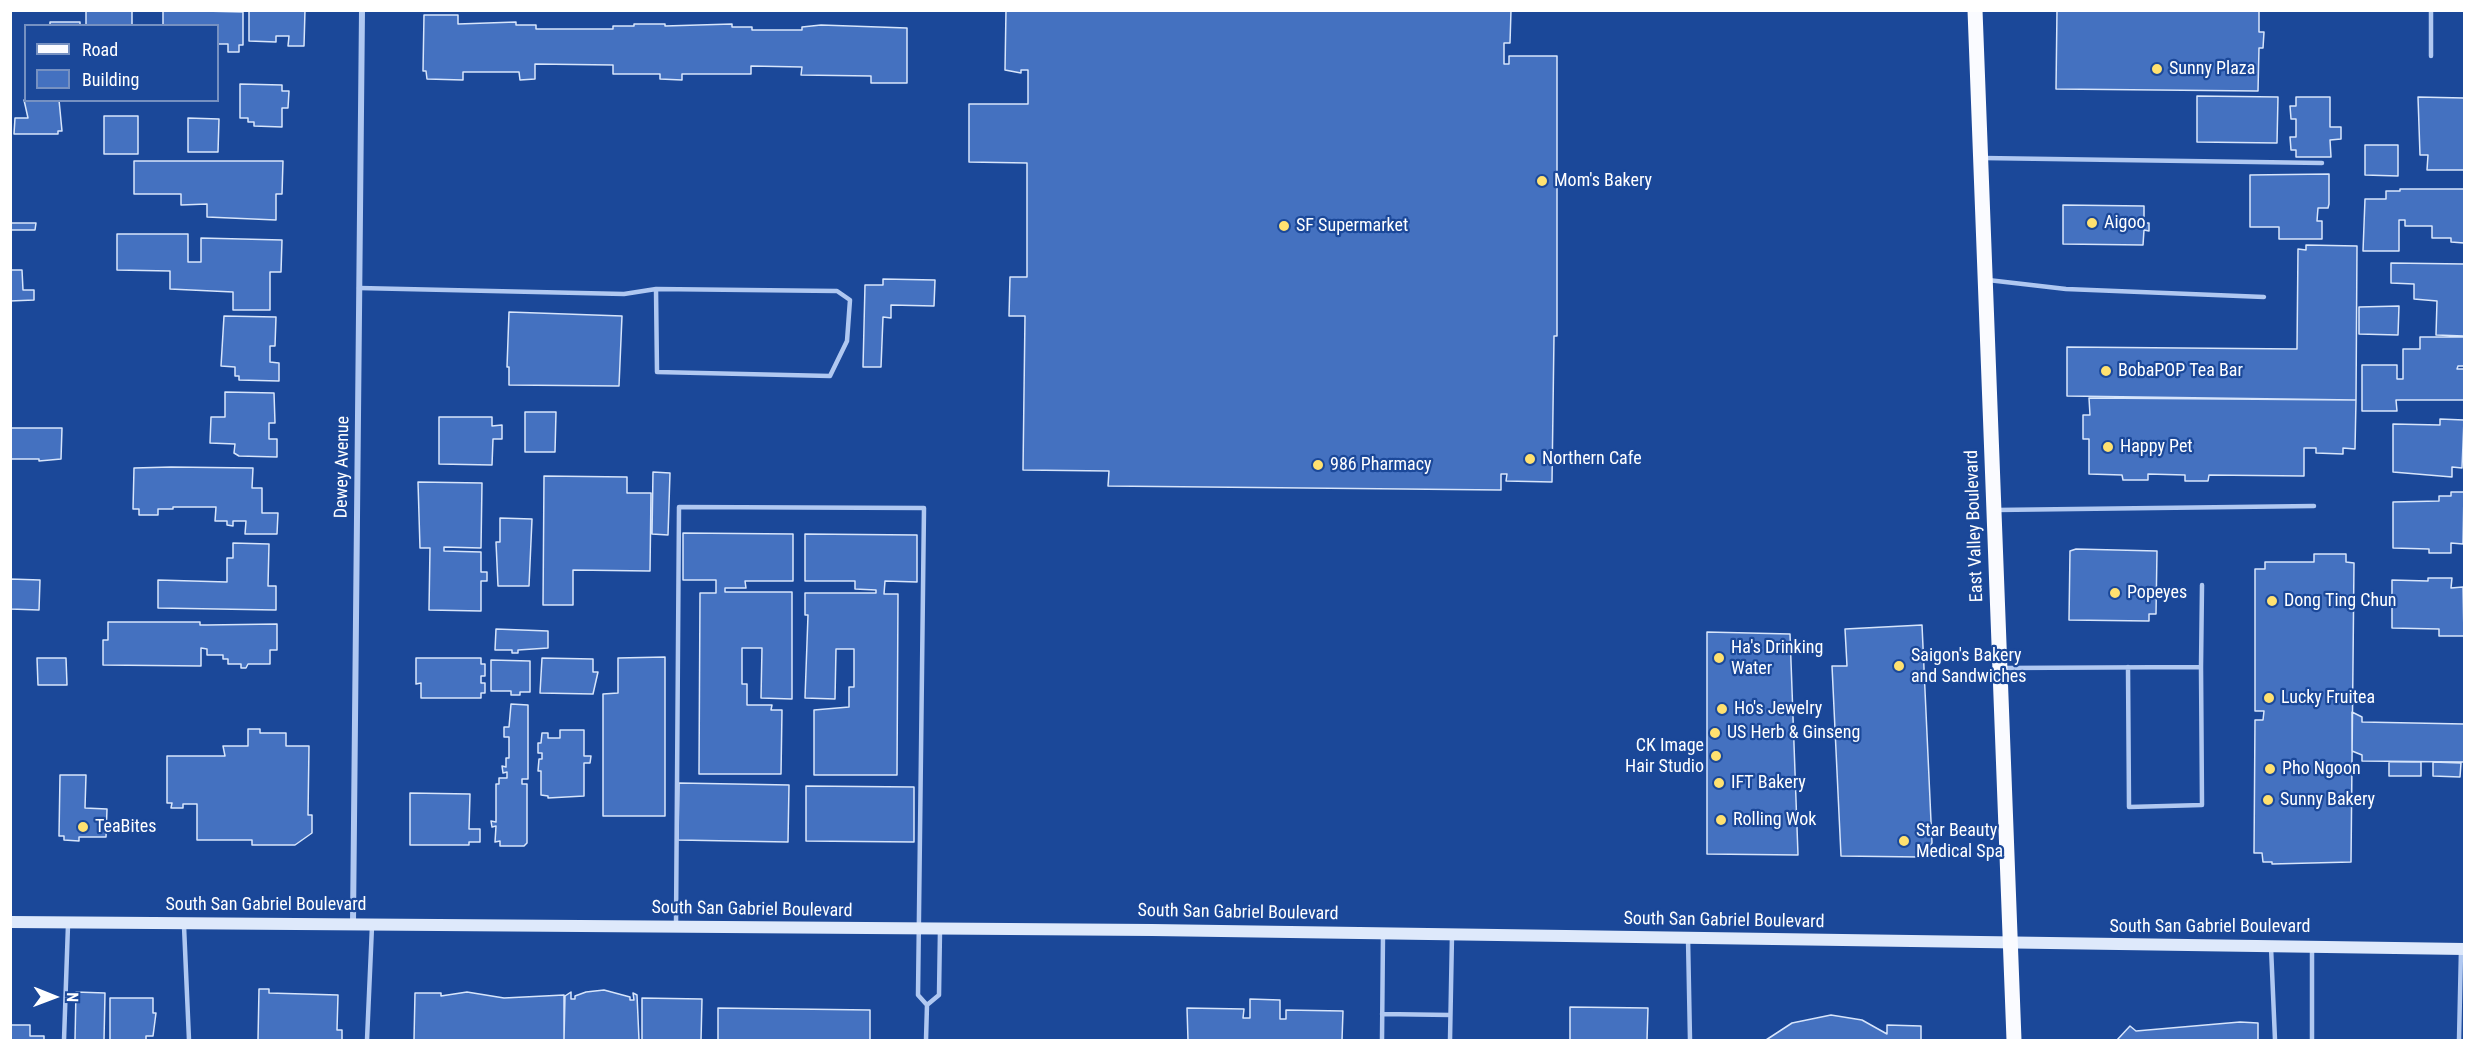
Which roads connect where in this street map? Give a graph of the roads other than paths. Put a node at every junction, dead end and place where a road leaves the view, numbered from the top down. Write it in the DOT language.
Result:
graph roads {
  1 [pos="362,10"];
  2 [pos="1975,10"];
  3 [pos="2432,10"];
  4 [pos="2431,56"];
  5 [pos="1980,158"];
  6 [pos="2322,163"];
  7 [pos="1986,280"];
  8 [pos="360,288"];
  9 [pos="656,289"];
  10 [pos="2264,297"];
  11 [pos="2314,506"];
  12 [pos="1994,510"];
  13 [pos="2202,585"];
  14 [pos="2128,667"];
  15 [pos="2201,667"];
  16 [pos="2000,668"];
  17 [pos="10,922"];
  18 [pos="69,922"];
  19 [pos="184,923"];
  20 [pos="353,924"];
  21 [pos="372,924"];
  22 [pos="676,927"];
  23 [pos="919,929"];
  24 [pos="940,930"];
  25 [pos="1383,934"];
  26 [pos="1452,935"];
  27 [pos="1688,938"];
  28 [pos="2011,944"];
  29 [pos="2271,946"];
  30 [pos="2312,946"];
  31 [pos="2463,949"];
  32 [pos="927,1005"];
  33 [pos="1382,1014"];
  34 [pos="1450,1015"];
  35 [pos="64,1041"];
  36 [pos="189,1041"];
  37 [pos="367,1041"];
  38 [pos="926,1041"];
  39 [pos="1382,1041"];
  40 [pos="1450,1041"];
  41 [pos="1690,1041"];
  42 [pos="2014,1041"];
  43 [pos="2275,1041"];
  44 [pos="2312,1041"];
  45 [pos="2459,1041"];
  1 -- 8 [label="street, Dewey Avenue"];
  2 -- 5 [label="main road, East Valley Boulevard"];
  3 -- 4 [label="lane"];
  5 -- 6 [label="lane"];
  5 -- 7 [label="main road, East Valley Boulevard"];
  7 -- 10 [label="lane"];
  7 -- 12 [label="main road, East Valley Boulevard"];
  8 -- 9 [label="lane"];
  8 -- 20 [label="street, Dewey Avenue"];
  9 -- 9 [label="lane"];
  11 -- 12 [label="lane"];
  12 -- 16 [label="main road, East Valley Boulevard"];
  13 -- 15 [label="lane"];
  14 -- 15 [label="lane"];
  14 -- 15 [label="lane"];
  14 -- 16 [label="lane"];
  16 -- 28 [label="main road, East Valley Boulevard"];
  17 -- 18 [label="main road, South San Gabriel Boulevard"];
  18 -- 19 [label="main road, South San Gabriel Boulevard"];
  18 -- 35 [label="lane"];
  19 -- 20 [label="main road, South San Gabriel Boulevard"];
  19 -- 36 [label="lane"];
  20 -- 21 [label="main road, South San Gabriel Boulevard"];
  21 -- 22 [label="main road, South San Gabriel Boulevard"];
  21 -- 37 [label="lane"];
  22 -- 23 [label="main road, South San Gabriel Boulevard"];
  22 -- 23 [label="lane"];
  23 -- 24 [label="main road, South San Gabriel Boulevard"];
  23 -- 32 [label="lane"];
  24 -- 25 [label="main road, South San Gabriel Boulevard"];
  24 -- 32 [label="lane"];
  25 -- 26 [label="main road, South San Gabriel Boulevard"];
  25 -- 33 [label="lane"];
  26 -- 27 [label="main road, South San Gabriel Boulevard"];
  26 -- 34 [label="lane"];
  27 -- 28 [label="main road, South San Gabriel Boulevard"];
  27 -- 41 [label="lane"];
  28 -- 29 [label="main road, South San Gabriel Boulevard"];
  28 -- 42 [label="main road, East Valley Boulevard"];
  29 -- 30 [label="main road, South San Gabriel Boulevard"];
  29 -- 43 [label="lane"];
  30 -- 31 [label="main road, South San Gabriel Boulevard"];
  30 -- 44 [label="lane"];
  31 -- 45 [label="lane"];
  32 -- 38 [label="lane"];
  33 -- 34 [label="lane"];
  33 -- 39 [label="lane"];
  34 -- 40 [label="lane"];
}
